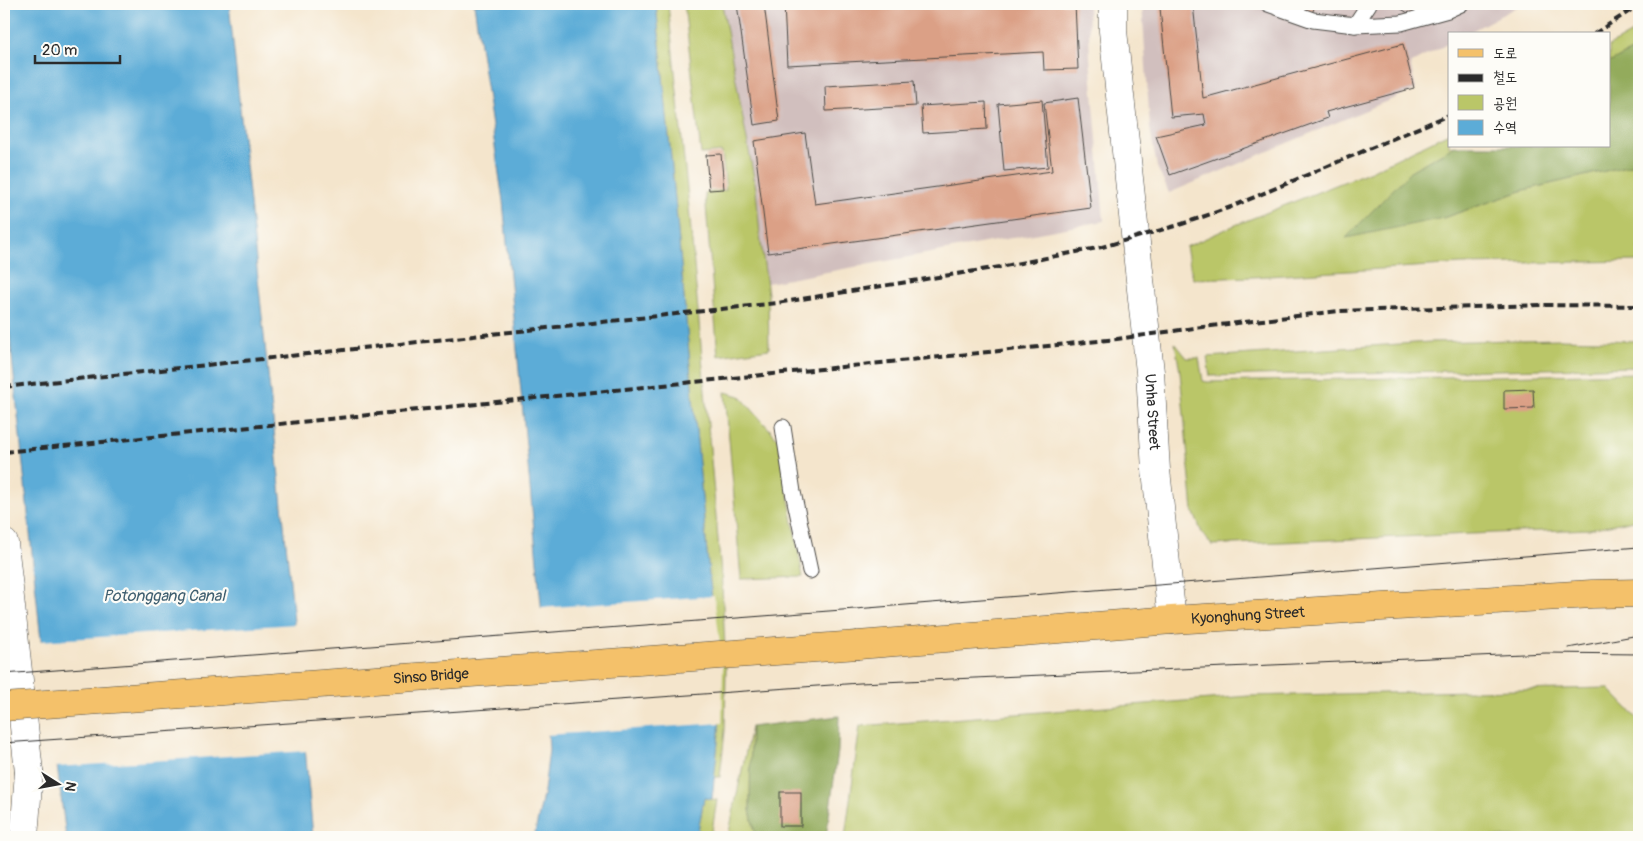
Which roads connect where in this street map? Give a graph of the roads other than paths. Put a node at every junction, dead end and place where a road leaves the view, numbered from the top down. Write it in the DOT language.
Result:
graph roads {
  1 [pos="1113,4"];
  2 [pos="1268,4"];
  3 [pos="1369,4"];
  4 [pos="1461,4"];
  5 [pos="1355,26"];
  6 [pos="783,427"];
  7 [pos="4,543"];
  8 [pos="810,571"];
  9 [pos="1639,593"];
  10 [pos="1172,620"];
  11 [pos="858,645"];
  12 [pos="4,707"];
  13 [pos="24,837"];
  1 -- 10 [label="street, Unha Street"];
  2 -- 5 [label="lane"];
  3 -- 5 [label="lane"];
  4 -- 5 [label="lane"];
  6 -- 8 [label="lane"];
  7 -- 13 [label="street"];
  9 -- 10 [label="main road, Kyonghung Street"];
  10 -- 11 [label="main road, Kyonghung Street"];
  11 -- 12 [label="main road, Sinso Bridge, bridge"];
}
